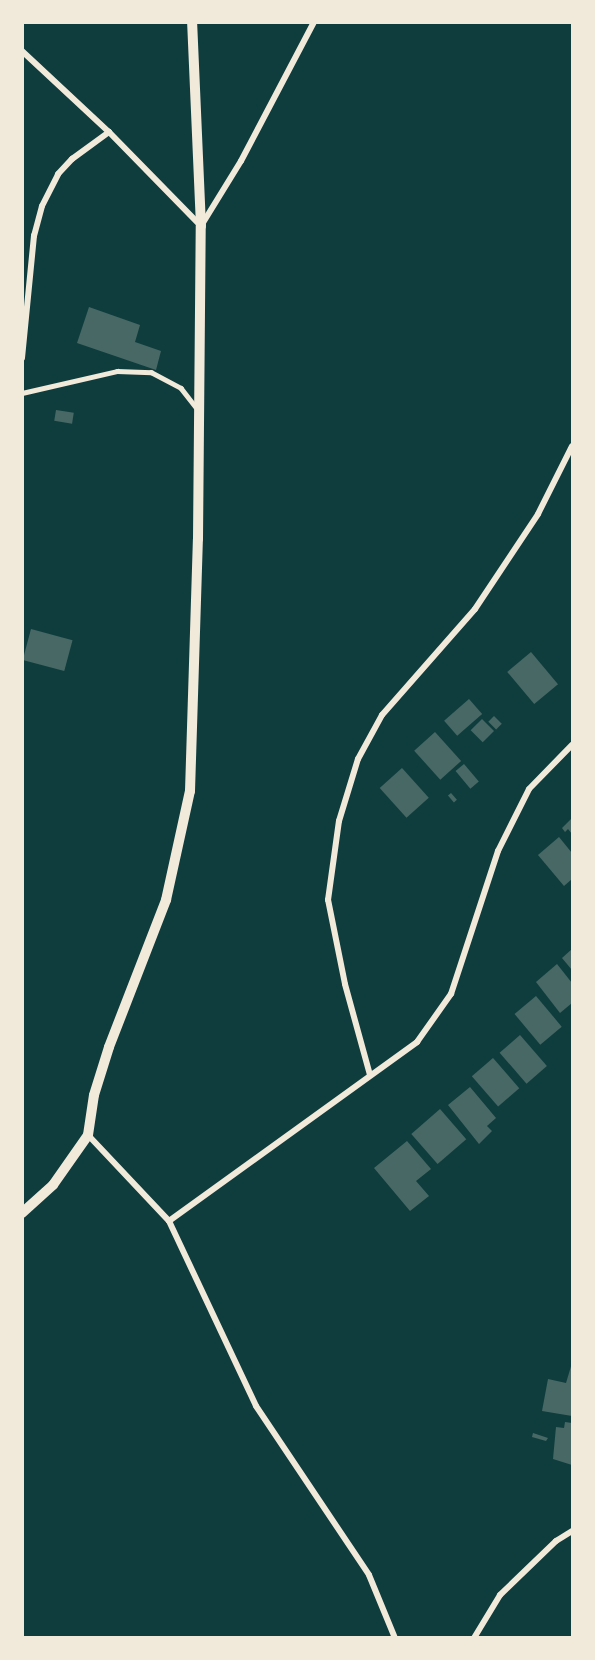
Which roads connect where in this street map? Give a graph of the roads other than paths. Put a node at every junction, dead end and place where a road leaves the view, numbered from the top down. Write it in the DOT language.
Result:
graph roads {
  1 [pos="192,22"];
  2 [pos="314,22"];
  3 [pos="22,51"];
  4 [pos="109,132"];
  5 [pos="201,226"];
  6 [pos="22,358"];
  7 [pos="22,393"];
  8 [pos="200,411"];
  9 [pos="573,446"];
  10 [pos="573,745"];
  11 [pos="370,1075"];
  12 [pos="88,1135"];
  13 [pos="22,1213"];
  14 [pos="168,1221"];
  15 [pos="573,1531"];
  16 [pos="395,1638"];
  17 [pos="474,1638"];
  1 -- 5 [label="street"];
  2 -- 5 [label="street"];
  3 -- 4 [label="street"];
  4 -- 5 [label="street"];
  4 -- 6 [label="street"];
  5 -- 8 [label="street"];
  7 -- 8 [label="lane"];
  8 -- 12 [label="street"];
  9 -- 11 [label="street"];
  10 -- 11 [label="street"];
  11 -- 14 [label="street"];
  12 -- 13 [label="street"];
  12 -- 14 [label="street"];
  14 -- 16 [label="street"];
  15 -- 17 [label="street"];
}
